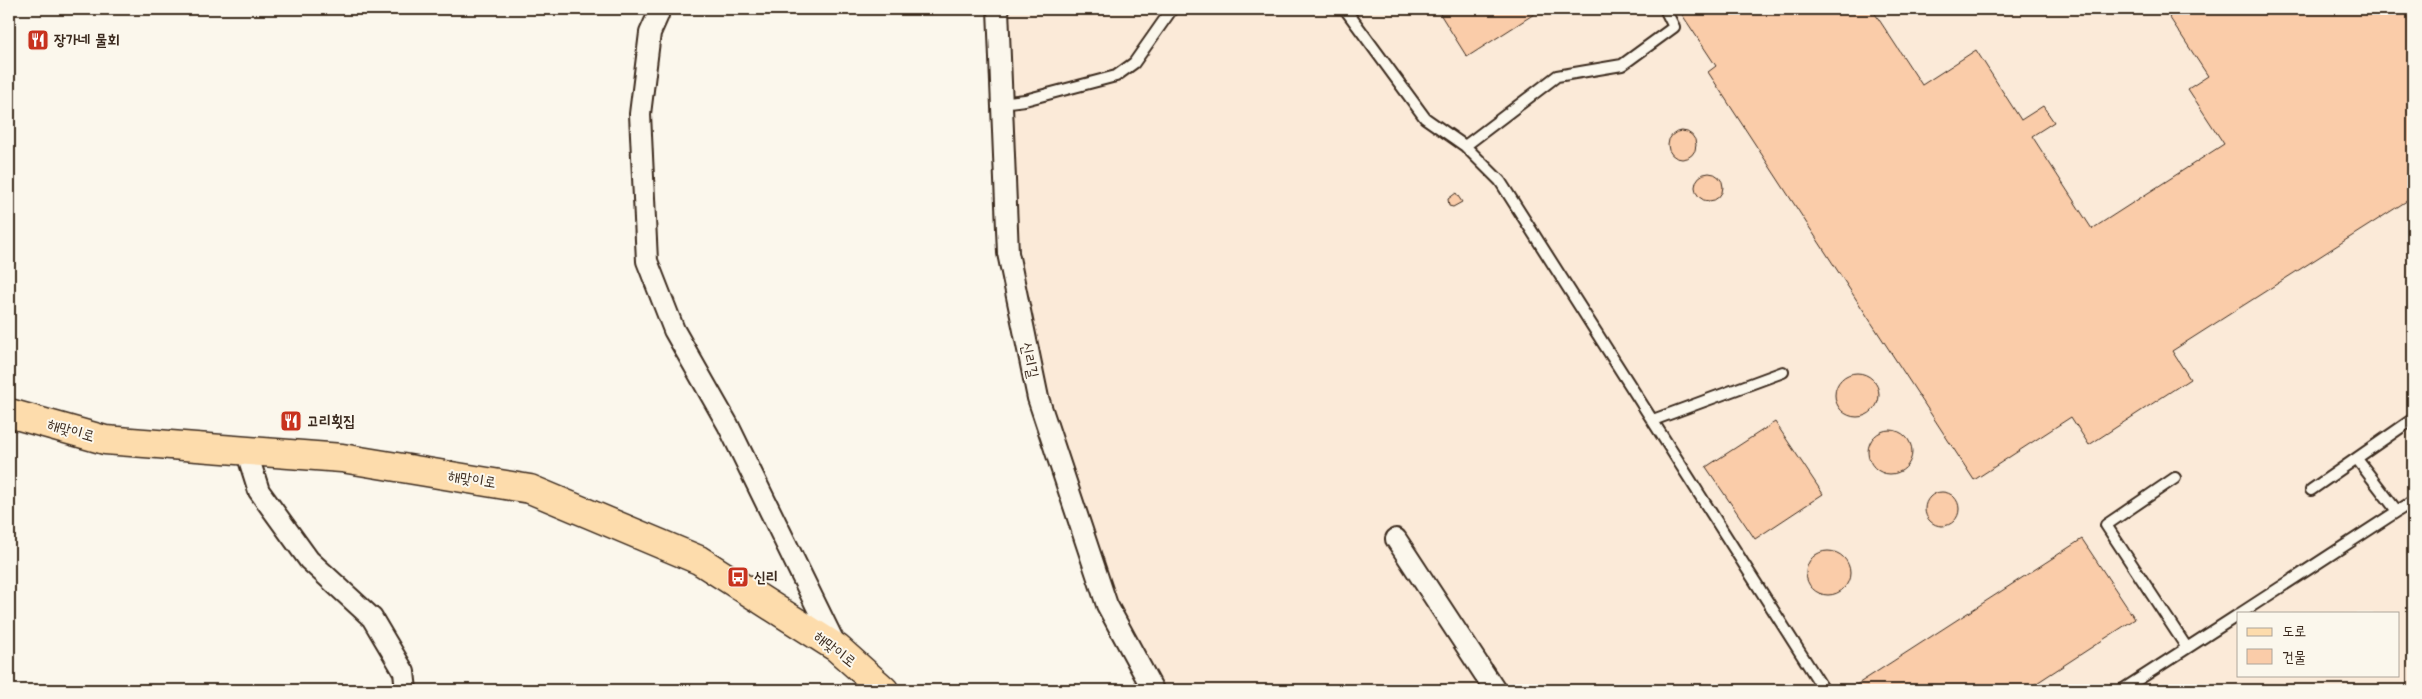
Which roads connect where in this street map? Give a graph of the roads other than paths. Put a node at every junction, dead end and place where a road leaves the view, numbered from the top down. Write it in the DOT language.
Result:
graph roads {
  1 [pos="658,9"];
  2 [pos="998,9"];
  3 [pos="1172,9"];
  4 [pos="1345,9"];
  5 [pos="1665,9"];
  6 [pos="1001,102"];
  7 [pos="1466,146"];
  8 [pos="1783,372"];
  9 [pos="9,413"];
  10 [pos="1653,420"];
  11 [pos="2413,420"];
  12 [pos="246,450"];
  13 [pos="2357,459"];
  14 [pos="2175,478"];
  15 [pos="2311,490"];
  16 [pos="2413,501"];
  17 [pos="2397,511"];
  18 [pos="1396,539"];
  19 [pos="2243,612"];
  20 [pos="2237,616"];
  21 [pos="837,648"];
  22 [pos="2187,648"];
  23 [pos="406,690"];
  24 [pos="884,690"];
  25 [pos="1153,690"];
  26 [pos="1495,690"];
  27 [pos="1824,690"];
  28 [pos="2122,690"];
  1 -- 21 [label="street"];
  2 -- 6 [label="street, 신리길"];
  3 -- 6 [label="lane"];
  4 -- 7 [label="lane"];
  5 -- 7 [label="lane"];
  6 -- 25 [label="street, 신리길"];
  7 -- 10 [label="lane"];
  8 -- 10 [label="lane"];
  9 -- 12 [label="main road, 해맞이로"];
  10 -- 27 [label="lane"];
  11 -- 13 [label="lane"];
  12 -- 21 [label="main road, 해맞이로"];
  12 -- 23 [label="street"];
  13 -- 15 [label="lane"];
  13 -- 17 [label="lane"];
  14 -- 22 [label="lane"];
  16 -- 17 [label="lane"];
  17 -- 19 [label="lane"];
  18 -- 26 [label="street"];
  20 -- 22 [label="lane"];
  21 -- 24 [label="main road, 해맞이로"];
  22 -- 28 [label="lane"];
}
